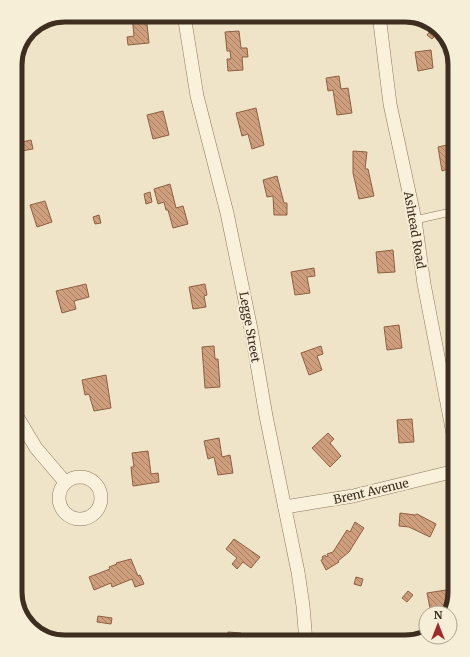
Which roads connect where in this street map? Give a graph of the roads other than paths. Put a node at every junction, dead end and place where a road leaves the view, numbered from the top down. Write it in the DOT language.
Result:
graph roads {
  1 [pos="185,22"];
  2 [pos="380,22"];
  3 [pos="448,213"];
  4 [pos="415,220"];
  5 [pos="448,408"];
  6 [pos="22,425"];
  7 [pos="448,473"];
  8 [pos="65,482"];
  9 [pos="286,507"];
  10 [pos="305,635"];
  1 -- 9 [label="street, Legge Street"];
  2 -- 4 [label="street, Ashtead Road"];
  3 -- 4 [label="lane"];
  4 -- 5 [label="street, Ashtead Road"];
  6 -- 8 [label="street"];
  7 -- 9 [label="street, Brent Avenue"];
  9 -- 10 [label="street, Legge Street"];
}
